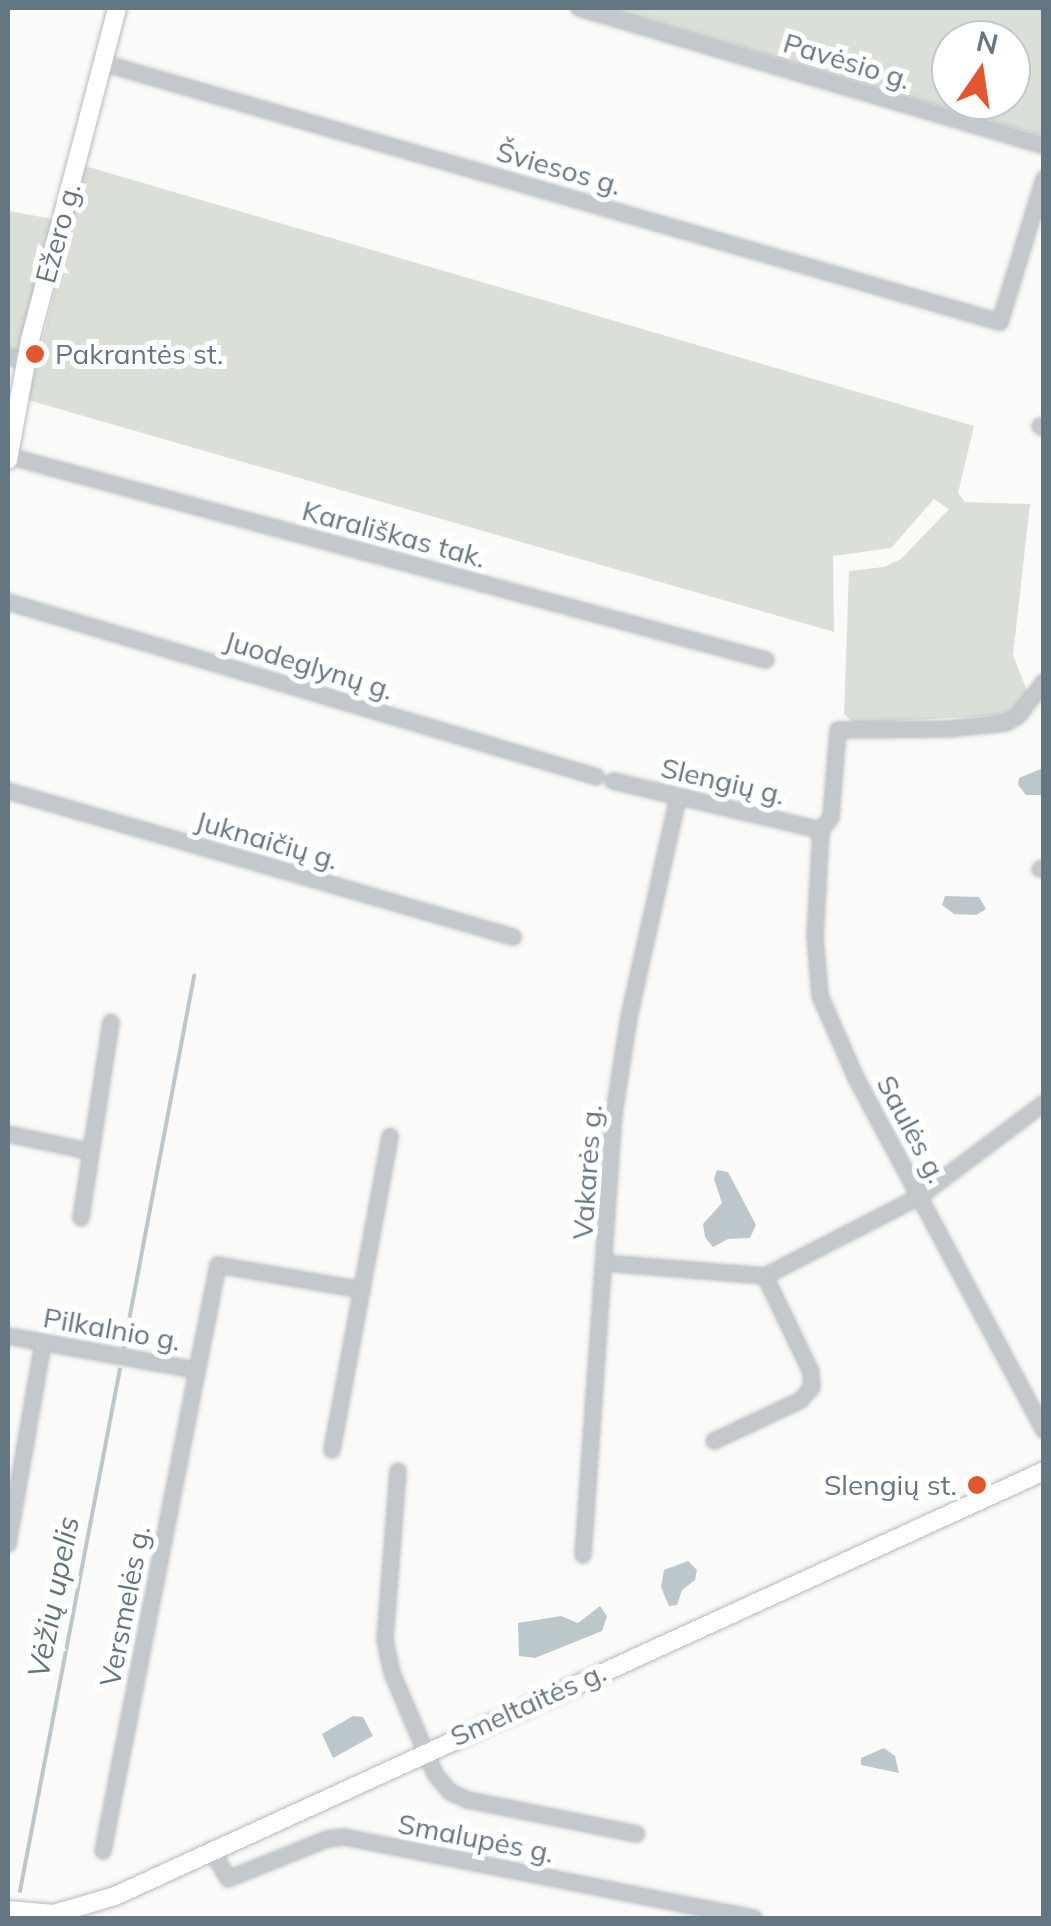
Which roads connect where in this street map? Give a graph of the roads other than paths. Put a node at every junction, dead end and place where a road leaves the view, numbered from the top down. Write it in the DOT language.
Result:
graph roads {
  1 [pos="117,8"];
  2 [pos="579,8"];
  3 [pos="103,62"];
  4 [pos="1044,146"];
  5 [pos="1044,179"];
  6 [pos="16,359"];
  7 [pos="8,458"];
  8 [pos="8,602"];
  9 [pos="766,660"];
  10 [pos="1044,682"];
  11 [pos="597,777"];
  12 [pos="614,781"];
  13 [pos="8,791"];
  14 [pos="678,797"];
  15 [pos="821,830"];
  16 [pos="513,937"];
  17 [pos="110,1022"];
  18 [pos="1044,1103"];
  19 [pos="8,1134"];
  20 [pos="390,1136"];
  21 [pos="88,1151"];
  22 [pos="919,1196"];
  23 [pos="80,1218"];
  24 [pos="605,1264"];
  25 [pos="765,1276"];
  26 [pos="362,1290"];
  27 [pos="8,1336"];
  28 [pos="43,1342"];
  29 [pos="196,1370"];
  30 [pos="1044,1430"];
  31 [pos="714,1441"];
  32 [pos="332,1450"];
  33 [pos="398,1471"];
  34 [pos="1044,1471"];
  35 [pos="8,1544"];
  36 [pos="583,1555"];
  37 [pos="423,1752"];
  38 [pos="637,1834"];
  39 [pos="211,1849"];
  40 [pos="103,1851"];
  41 [pos="8,1910"];
  42 [pos="96,1911"];
  43 [pos="40,1916"];
  44 [pos="754,1918"];
  1 -- 3 [label="main road, Ežero g."];
  2 -- 4 [label="street, Pavėsio g."];
  3 -- 5 [label="street, Šviesos g."];
  3 -- 6 [label="main road, Ežero g."];
  6 -- 7 [label="main road, Ežero g."];
  7 -- 9 [label="street, Karališkas tak."];
  8 -- 11 [label="street, Juodeglynų g."];
  10 -- 15 [label="street, Saulės g."];
  12 -- 14 [label="street, Slengių g."];
  13 -- 16 [label="street, Juknaičių g."];
  14 -- 15 [label="street, Slengių g."];
  14 -- 24 [label="street, Vakarės g."];
  15 -- 22 [label="street, Saulės g."];
  17 -- 21 [label="street"];
  18 -- 22 [label="street"];
  19 -- 21 [label="street"];
  20 -- 26 [label="street"];
  21 -- 23 [label="street"];
  22 -- 25 [label="street"];
  22 -- 30 [label="street, Saulės g."];
  24 -- 25 [label="street"];
  24 -- 36 [label="street, Vakarės g."];
  25 -- 31 [label="street"];
  26 -- 29 [label="street, Pilkalnio g."];
  26 -- 32 [label="street"];
  27 -- 28 [label="street, Pilkalnio g."];
  28 -- 29 [label="street, Pilkalnio g."];
  28 -- 35 [label="street"];
  29 -- 40 [label="street, Versmelės g."];
  33 -- 37 [label="street, Smalupės g."];
  34 -- 37 [label="main road, Smeltaitės g."];
  37 -- 38 [label="street, Smalupės g."];
  37 -- 39 [label="main road, Smeltaitės g."];
  39 -- 42 [label="main road, Smeltaitės g."];
  39 -- 44 [label="street, Smalupės g."];
  41 -- 43 [label="main road, Smeltaitės g."];
  42 -- 43 [label="main road, Smeltaitės g."];
}
